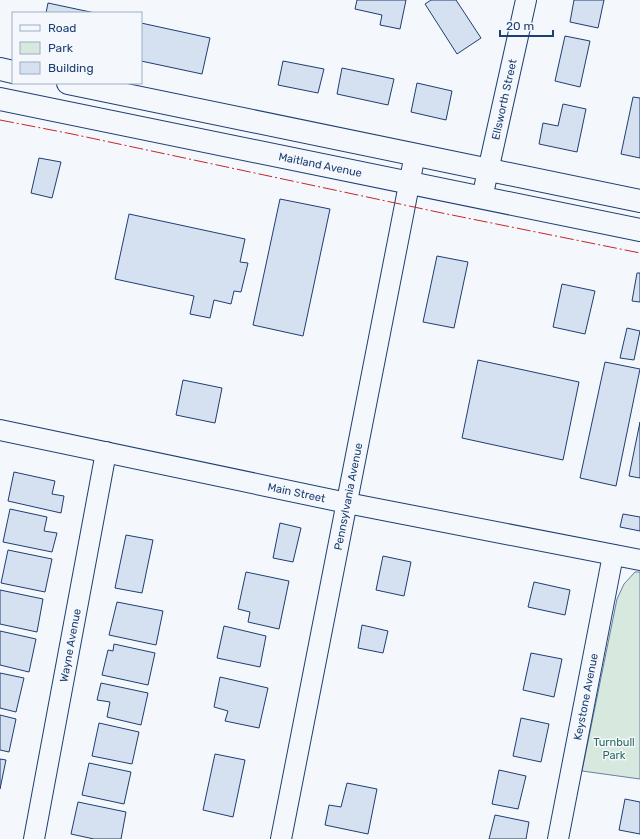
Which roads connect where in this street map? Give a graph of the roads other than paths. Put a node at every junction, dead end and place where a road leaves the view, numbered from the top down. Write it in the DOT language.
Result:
graph roads {
  1 [pos="526,0"];
  2 [pos="0,69"];
  3 [pos="12,72"];
  4 [pos="73,84"];
  5 [pos="0,99"];
  6 [pos="415,154"];
  7 [pos="488,170"];
  8 [pos="409,183"];
  9 [pos="482,198"];
  10 [pos="640,201"];
  11 [pos="640,230"];
  12 [pos="0,430"];
  13 [pos="106,452"];
  14 [pos="347,503"];
  15 [pos="613,555"];
  16 [pos="640,560"];
  17 [pos="34,839"];
  18 [pos="281,839"];
  19 [pos="558,839"];
  1 -- 7 [label="street, Ellsworth Street"];
  2 -- 3 [label="main road"];
  4 -- 6 [label="main road"];
  5 -- 8 [label="main road, Maitland Avenue"];
  6 -- 7 [label="main road"];
  6 -- 8 [label="street, Pennsylvania Avenue"];
  7 -- 9 [label="street, Ellsworth Street"];
  7 -- 10 [label="main road"];
  8 -- 9 [label="main road, Maitland Avenue"];
  8 -- 14 [label="street, Pennsylvania Avenue"];
  9 -- 11 [label="main road, Maitland Avenue"];
  12 -- 13 [label="street, Main Street"];
  13 -- 14 [label="street, Main Street"];
  13 -- 17 [label="street, Wayne Avenue"];
  14 -- 15 [label="street, Main Street"];
  14 -- 18 [label="street, Pennsylvania Avenue"];
  15 -- 16 [label="street, Main Street"];
  15 -- 19 [label="street, Keystone Avenue"];
}
